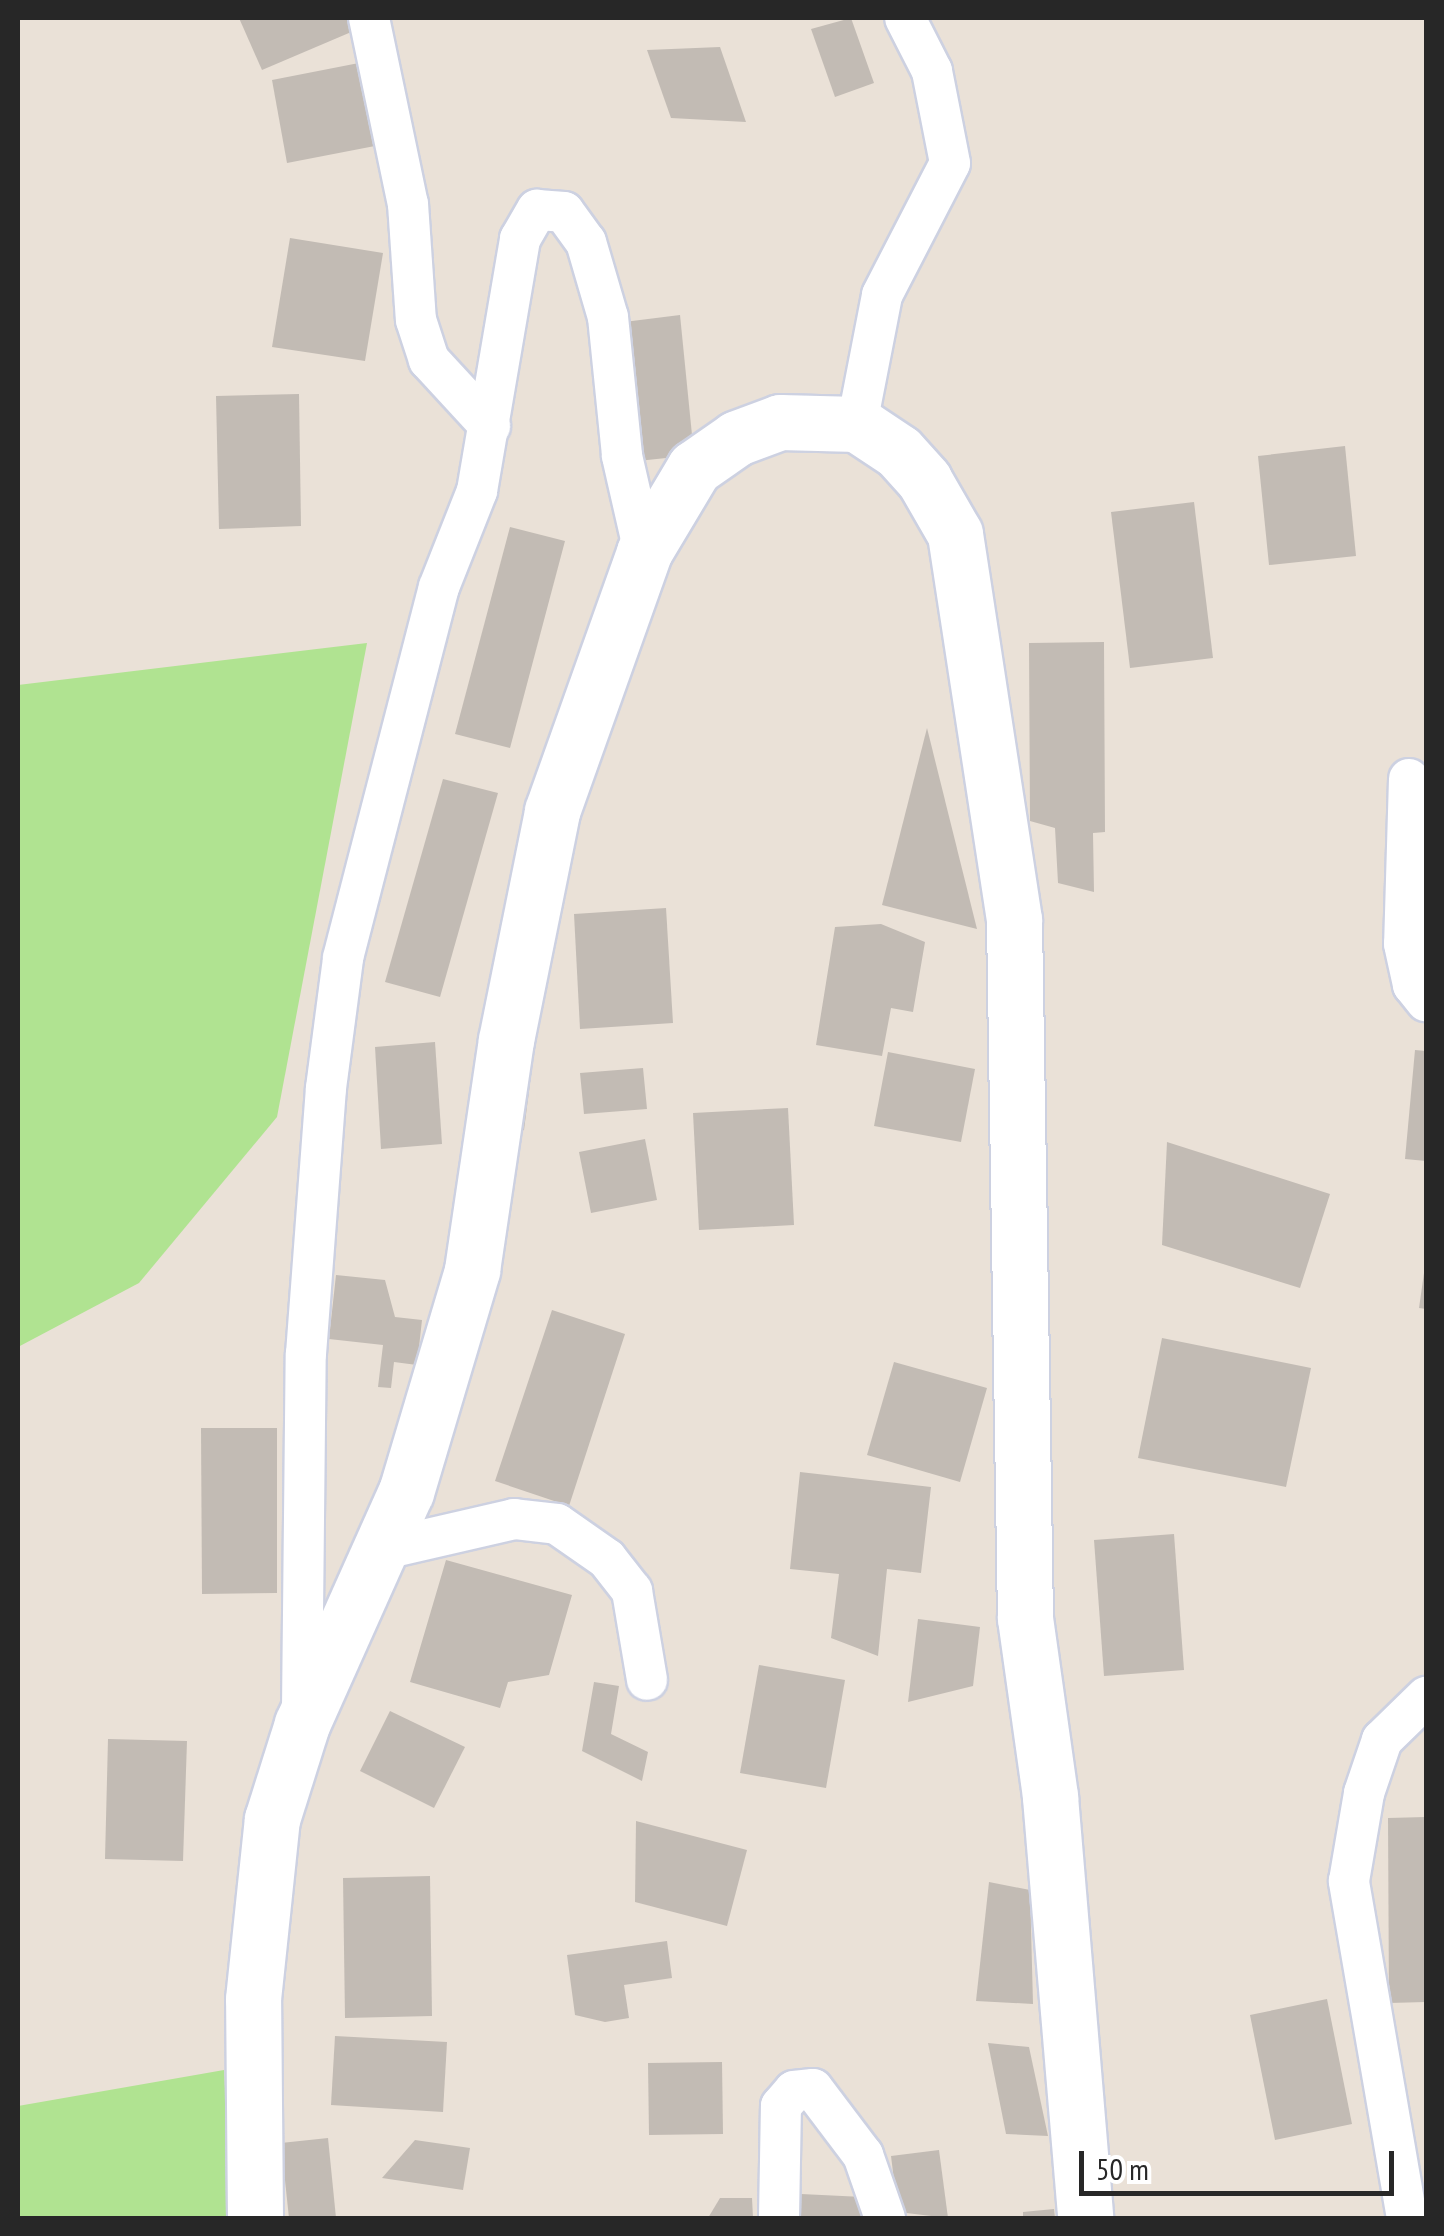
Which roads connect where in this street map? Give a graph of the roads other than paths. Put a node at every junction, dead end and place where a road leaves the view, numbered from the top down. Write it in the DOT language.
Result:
graph roads {
  1 [pos="369,18"];
  2 [pos="905,18"];
  3 [pos="857,424"];
  4 [pos="490,426"];
  5 [pos="644,552"];
  6 [pos="1409,779"];
  7 [pos="1426,1001"];
  8 [pos="380,1550"];
  9 [pos="647,1680"];
  10 [pos="1426,1697"];
  11 [pos="302,1724"];
  12 [pos="255,2218"];
  13 [pos="779,2218"];
  14 [pos="885,2218"];
  15 [pos="1086,2218"];
  16 [pos="1407,2218"];
  1 -- 4 [label="street"];
  2 -- 3 [label="street"];
  3 -- 5 [label="street"];
  3 -- 15 [label="street"];
  4 -- 5 [label="street"];
  4 -- 11 [label="street"];
  5 -- 8 [label="street"];
  6 -- 7 [label="street"];
  8 -- 9 [label="street"];
  8 -- 11 [label="street"];
  10 -- 16 [label="street"];
  11 -- 12 [label="street"];
  13 -- 14 [label="street"];
}
